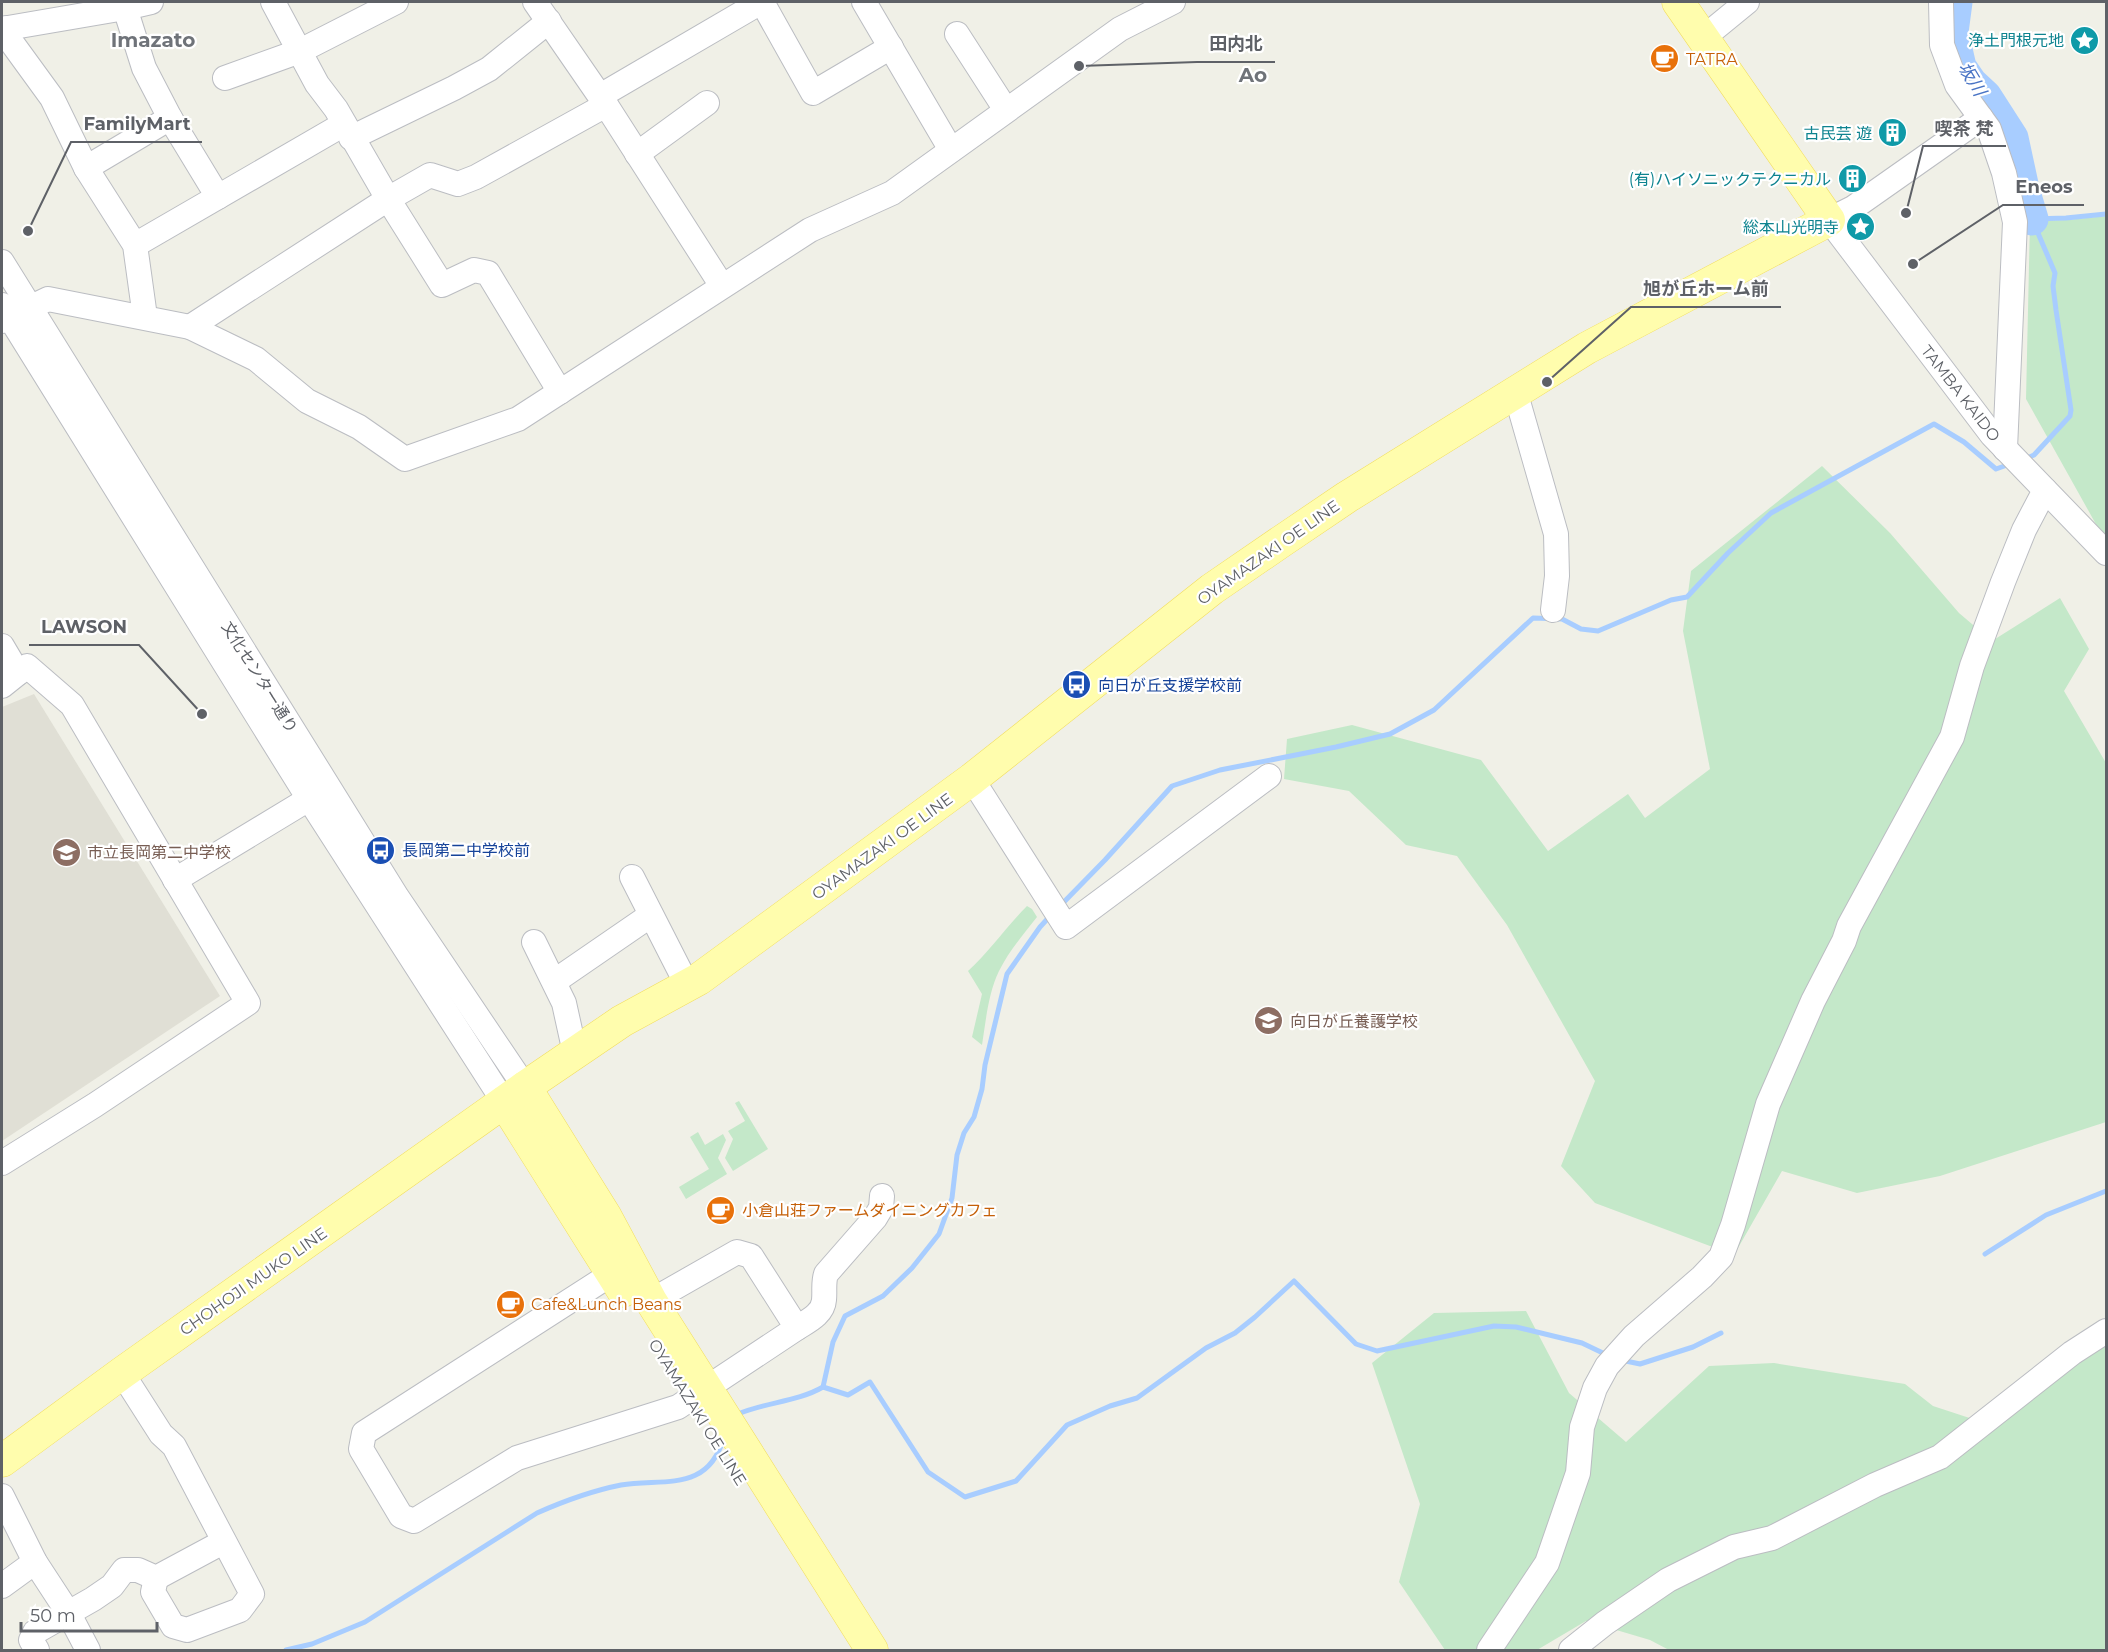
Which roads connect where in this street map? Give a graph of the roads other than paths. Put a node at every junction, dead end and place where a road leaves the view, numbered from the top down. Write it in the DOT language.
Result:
graph roads {
  1 [pos="151,2"];
  2 [pos="273,2"];
  3 [pos="396,2"];
  4 [pos="535,2"];
  5 [pos="762,2"];
  6 [pos="864,2"];
  7 [pos="1173,2"];
  8 [pos="1678,2"];
  9 [pos="1747,2"];
  10 [pos="1941,2"];
  11 [pos="126,8"];
  12 [pos="549,21"];
  13 [pos="4,28"];
  14 [pos="957,34"];
  15 [pos="1703,38"];
  16 [pos="891,47"];
  17 [pos="300,51"];
  18 [pos="225,78"];
  19 [pos="603,100"];
  20 [pos="707,103"];
  21 [pos="1006,110"];
  22 [pos="170,118"];
  23 [pos="1981,118"];
  24 [pos="348,131"];
  25 [pos="951,150"];
  26 [pos="637,154"];
  27 [pos="86,168"];
  28 [pos="218,197"];
  29 [pos="388,199"];
  30 [pos="1829,220"];
  31 [pos="135,245"];
  32 [pos="2,262"];
  33 [pos="722,286"];
  34 [pos="10,313"];
  35 [pos="145,317"];
  36 [pos="190,327"];
  37 [pos="1515,391"];
  38 [pos="560,392"];
  39 [pos="2005,448"];
  40 [pos="2045,490"];
  41 [pos="2106,553"];
  42 [pos="1553,610"];
  43 [pos="2,646"];
  44 [pos="10,679"];
  45 [pos="1269,776"];
  46 [pos="972,779"];
  47 [pos="319,793"];
  48 [pos="632,877"];
  49 [pos="175,880"];
  50 [pos="651,915"];
  51 [pos="534,942"];
  52 [pos="555,981"];
  53 [pos="686,987"];
  54 [pos="575,1053"];
  55 [pos="514,1095"];
  56 [pos="2,1163"];
  57 [pos="882,1196"];
  58 [pos="620,1268"];
  59 [pos="651,1301"];
  60 [pos="797,1328"];
  61 [pos="2106,1331"];
  62 [pos="122,1373"];
  63 [pos="698,1394"];
  64 [pos="2,1461"];
  65 [pos="2,1496"];
  66 [pos="223,1542"];
  67 [pos="35,1562"];
  68 [pos="156,1578"];
  69 [pos="2,1587"];
  70 [pos="69,1614"];
  71 [pos="37,1650"];
  72 [pos="88,1650"];
  73 [pos="848,1650"];
  74 [pos="872,1650"];
  75 [pos="1489,1650"];
  76 [pos="1571,1650"];
  1 -- 11 [label="street"];
  2 -- 17 [label="street"];
  3 -- 17 [label="street"];
  4 -- 12 [label="street"];
  5 -- 16 [label="street"];
  5 -- 19 [label="street"];
  6 -- 16 [label="street"];
  7 -- 21 [label="street"];
  8 -- 15 [label="main road"];
  9 -- 15 [label="street"];
  10 -- 23 [label="street"];
  11 -- 13 [label="street"];
  11 -- 22 [label="street"];
  12 -- 19 [label="street"];
  12 -- 24 [label="street"];
  13 -- 27 [label="street"];
  14 -- 21 [label="street"];
  15 -- 30 [label="main road"];
  16 -- 25 [label="street"];
  17 -- 18 [label="street"];
  17 -- 24 [label="street"];
  19 -- 26 [label="street"];
  19 -- 29 [label="street"];
  20 -- 26 [label="street"];
  21 -- 25 [label="street"];
  22 -- 27 [label="street"];
  22 -- 28 [label="street"];
  23 -- 30 [label="street"];
  23 -- 39 [label="street"];
  24 -- 28 [label="street"];
  24 -- 29 [label="street"];
  25 -- 33 [label="street"];
  26 -- 33 [label="street"];
  27 -- 31 [label="street"];
  28 -- 31 [label="street"];
  29 -- 36 [label="street"];
  29 -- 38 [label="street"];
  30 -- 37 [label="main road, OYAMAZAKI OE LINE"];
  30 -- 39 [label="street, TAMBA KAIDO"];
  31 -- 35 [label="street"];
  32 -- 34 [label="street, 文化センター通り"];
  33 -- 38 [label="street"];
  34 -- 35 [label="street"];
  34 -- 47 [label="street, 文化センター通り"];
  35 -- 36 [label="street"];
  36 -- 38 [label="street"];
  37 -- 42 [label="street"];
  37 -- 46 [label="main road, OYAMAZAKI OE LINE"];
  39 -- 40 [label="street, TAMBA KAIDO"];
  40 -- 41 [label="street, TAMBA KAIDO"];
  40 -- 75 [label="street"];
  43 -- 44 [label="street"];
  44 -- 49 [label="street"];
  45 -- 46 [label="street"];
  46 -- 53 [label="main road, OYAMAZAKI OE LINE"];
  47 -- 49 [label="street"];
  47 -- 55 [label="street, 文化センター通り"];
  48 -- 50 [label="street"];
  49 -- 56 [label="street"];
  50 -- 52 [label="street"];
  50 -- 53 [label="street"];
  51 -- 52 [label="street"];
  52 -- 54 [label="street"];
  53 -- 54 [label="main road, OYAMAZAKI OE LINE"];
  54 -- 55 [label="main road, OYAMAZAKI OE LINE"];
  55 -- 58 [label="main road, OYAMAZAKI OE LINE"];
  55 -- 62 [label="main road, CHOHOJI MUKO LINE"];
  57 -- 60 [label="street"];
  58 -- 59 [label="main road, OYAMAZAKI OE LINE"];
  58 -- 63 [label="main road, OYAMAZAKI OE LINE"];
  58 -- 63 [label="street"];
  59 -- 60 [label="street"];
  59 -- 63 [label="main road, OYAMAZAKI OE LINE"];
  60 -- 63 [label="street"];
  61 -- 76 [label="street"];
  62 -- 64 [label="main road, CHOHOJI MUKO LINE"];
  62 -- 66 [label="street"];
  63 -- 73 [label="main road, OYAMAZAKI OE LINE"];
  63 -- 74 [label="main road, OYAMAZAKI OE LINE"];
  65 -- 67 [label="street"];
  66 -- 68 [label="street"];
  66 -- 68 [label="street"];
  67 -- 69 [label="street"];
  67 -- 70 [label="street"];
  68 -- 70 [label="street"];
  70 -- 71 [label="street"];
  70 -- 72 [label="street"];
}
